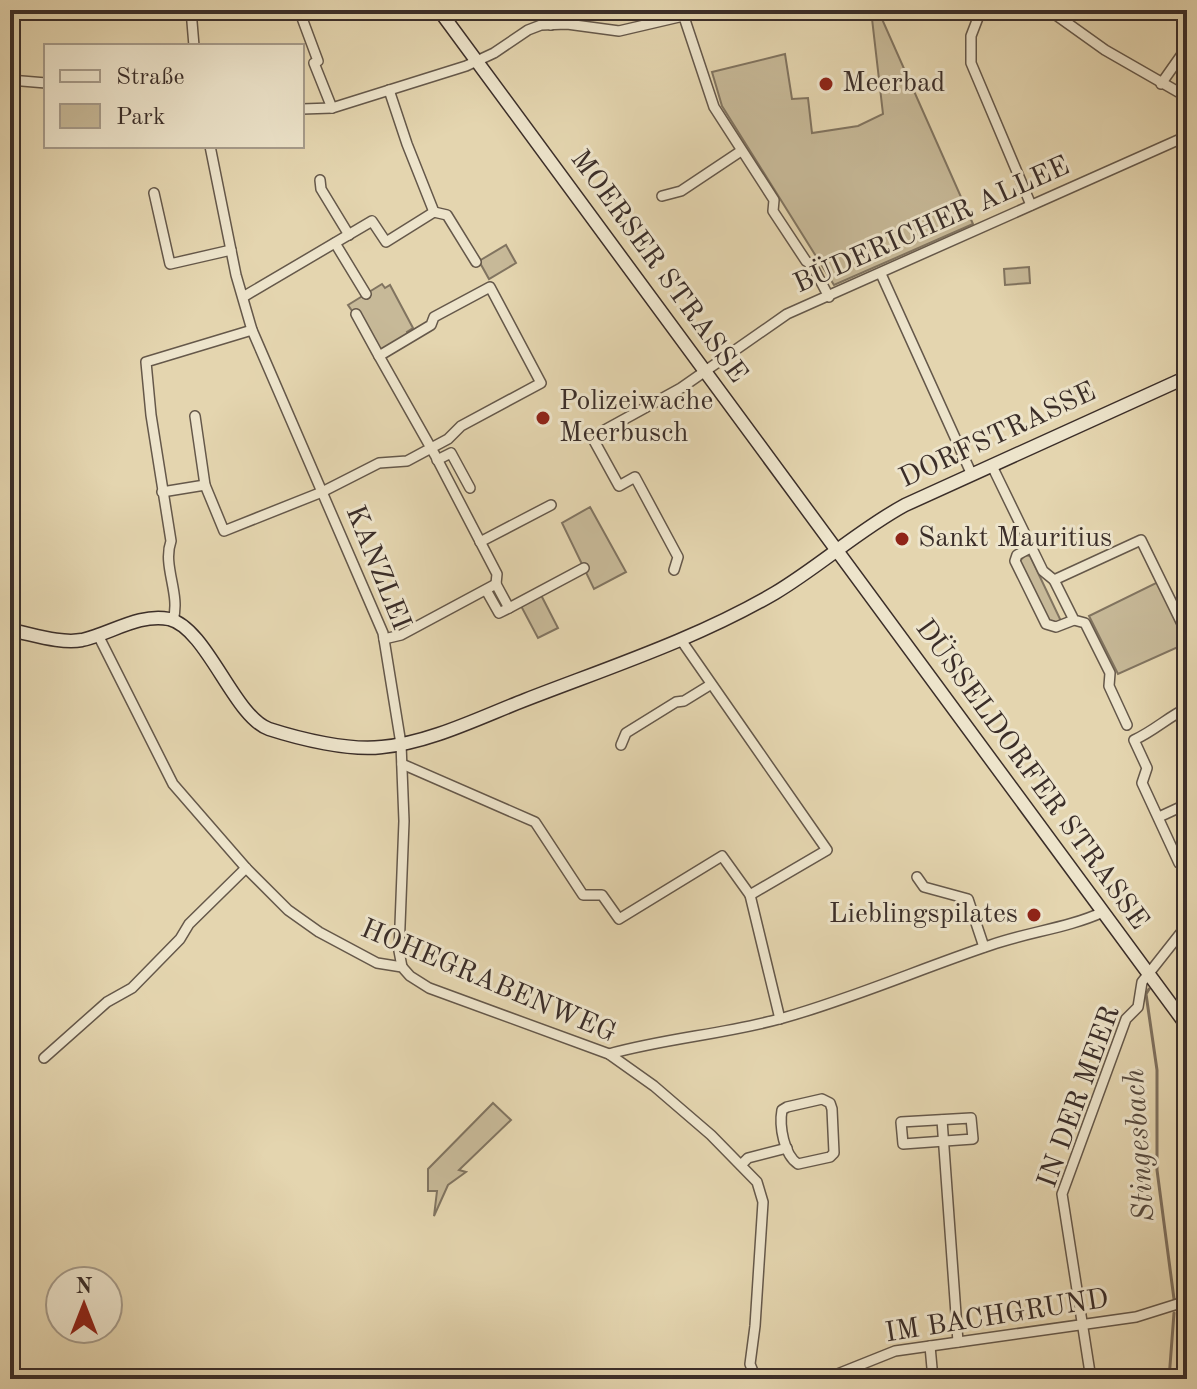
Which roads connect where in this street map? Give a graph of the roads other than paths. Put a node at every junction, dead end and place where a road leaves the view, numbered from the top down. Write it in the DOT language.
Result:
graph roads {
  1 [pos="191,10"];
  2 [pos="299,10"];
  3 [pos="439,10"];
  4 [pos="544,10"];
  5 [pos="709,10"];
  6 [pos="981,10"];
  7 [pos="1049,10"];
  8 [pos="684,17"];
  9 [pos="551,25"];
  10 [pos="194,44"];
  11 [pos="1187,47"];
  12 [pos="477,62"];
  13 [pos="10,80"];
  14 [pos="44,83"];
  15 [pos="1161,84"];
  16 [pos="389,90"];
  17 [pos="1187,97"];
  18 [pos="332,108"];
  19 [pos="304,109"];
  20 [pos="1187,136"];
  21 [pos="210,148"];
  22 [pos="741,151"];
  23 [pos="320,180"];
  24 [pos="154,193"];
  25 [pos="662,196"];
  26 [pos="1031,205"];
  27 [pos="434,212"];
  28 [pos="349,235"];
  29 [pos="335,243"];
  30 [pos="231,250"];
  31 [pos="476,262"];
  32 [pos="881,274"];
  33 [pos="366,294"];
  34 [pos="243,297"];
  35 [pos="829,297"];
  36 [pos="356,314"];
  37 [pos="252,330"];
  38 [pos="379,356"];
  39 [pos="705,372"];
  40 [pos="1187,377"];
  41 [pos="195,416"];
  42 [pos="431,448"];
  43 [pos="437,460"];
  44 [pos="992,466"];
  45 [pos="972,475"];
  46 [pos="205,485"];
  47 [pos="470,488"];
  48 [pos="162,492"];
  49 [pos="322,492"];
  50 [pos="551,505"];
  51 [pos="480,542"];
  52 [pos="1032,547"];
  53 [pos="838,552"];
  54 [pos="584,568"];
  55 [pos="674,570"];
  56 [pos="1054,580"];
  57 [pos="496,584"];
  58 [pos="486,590"];
  59 [pos="10,598"];
  60 [pos="509,608"];
  61 [pos="173,620"];
  62 [pos="1074,620"];
  63 [pos="12,631"];
  64 [pos="1187,634"];
  65 [pos="98,635"];
  66 [pos="384,639"];
  67 [pos="681,640"];
  68 [pos="710,685"];
  69 [pos="1187,708"];
  70 [pos="1127,725"];
  71 [pos="401,744"];
  72 [pos="621,745"];
  73 [pos="402,764"];
  74 [pos="1187,804"];
  75 [pos="1159,817"];
  76 [pos="1179,863"];
  77 [pos="246,868"];
  78 [pos="917,877"];
  79 [pos="750,895"];
  80 [pos="1103,912"];
  81 [pos="1187,925"];
  82 [pos="984,947"];
  83 [pos="402,967"];
  84 [pos="1148,974"];
  85 [pos="780,1019"];
  86 [pos="1187,1026"];
  87 [pos="609,1054"];
  88 [pos="44,1058"];
  89 [pos="942,1120"];
  90 [pos="943,1141"];
  91 [pos="787,1148"];
  92 [pos="741,1165"];
  93 [pos="1187,1301"];
  94 [pos="1084,1324"];
  95 [pos="958,1342"];
  96 [pos="930,1346"];
  97 [pos="756,1378"];
  98 [pos="771,1379"];
  99 [pos="816,1379"];
  100 [pos="933,1379"];
  101 [pos="1091,1379"];
  1 -- 10 [label="street"];
  2 -- 18 [label="street"];
  3 -- 12 [label="main road, MOERSER STRASSE"];
  4 -- 9 [label="street"];
  5 -- 8 [label="street"];
  6 -- 26 [label="street"];
  7 -- 15 [label="street"];
  8 -- 9 [label="street"];
  8 -- 22 [label="street"];
  9 -- 12 [label="street"];
  11 -- 15 [label="street"];
  12 -- 16 [label="street"];
  12 -- 39 [label="main road, MOERSER STRASSE"];
  13 -- 14 [label="street"];
  15 -- 17 [label="street"];
  16 -- 18 [label="street"];
  16 -- 27 [label="street"];
  18 -- 19 [label="street"];
  20 -- 26 [label="street, BÜDERICHER ALLEE"];
  21 -- 30 [label="street, KANZLEI"];
  22 -- 25 [label="street"];
  22 -- 35 [label="street"];
  23 -- 28 [label="street"];
  24 -- 30 [label="street"];
  26 -- 32 [label="street, BÜDERICHER ALLEE"];
  27 -- 28 [label="street"];
  27 -- 31 [label="street"];
  28 -- 29 [label="street"];
  29 -- 33 [label="street"];
  29 -- 34 [label="street"];
  30 -- 34 [label="street, KANZLEI"];
  32 -- 35 [label="street, BÜDERICHER ALLEE"];
  32 -- 45 [label="street"];
  34 -- 37 [label="street, KANZLEI"];
  35 -- 39 [label="street, BÜDERICHER ALLEE"];
  36 -- 38 [label="street"];
  37 -- 48 [label="street"];
  37 -- 49 [label="street, KANZLEI"];
  38 -- 42 [label="street"];
  38 -- 42 [label="street"];
  39 -- 53 [label="main road, MOERSER STRASSE"];
  39 -- 55 [label="street, BÜDERICHER ALLEE"];
  40 -- 44 [label="main road, DORFSTRASSE"];
  41 -- 46 [label="street"];
  42 -- 43 [label="street"];
  42 -- 49 [label="street"];
  43 -- 47 [label="street"];
  43 -- 51 [label="street"];
  44 -- 45 [label="main road, DORFSTRASSE"];
  44 -- 52 [label="street"];
  45 -- 53 [label="main road, DORFSTRASSE"];
  46 -- 48 [label="street"];
  46 -- 49 [label="street"];
  48 -- 61 [label="street"];
  49 -- 66 [label="street, KANZLEI"];
  50 -- 51 [label="street"];
  51 -- 57 [label="street"];
  52 -- 56 [label="street"];
  52 -- 62 [label="street"];
  53 -- 67 [label="main road, DORFSTRASSE"];
  53 -- 80 [label="main road, DÜSSELDORFER STRASSE"];
  54 -- 60 [label="street"];
  56 -- 62 [label="street"];
  56 -- 64 [label="street"];
  57 -- 58 [label="street"];
  57 -- 60 [label="street"];
  58 -- 60 [label="street"];
  58 -- 66 [label="street"];
  59 -- 63 [label="street"];
  61 -- 65 [label="main road"];
  61 -- 71 [label="main road, DORFSTRASSE"];
  62 -- 70 [label="street"];
  63 -- 65 [label="main road"];
  65 -- 77 [label="street, HOHEGRABENWEG"];
  66 -- 71 [label="street, KANZLEI"];
  67 -- 68 [label="street"];
  67 -- 71 [label="main road, DORFSTRASSE"];
  68 -- 72 [label="street"];
  68 -- 79 [label="street"];
  69 -- 75 [label="street"];
  71 -- 73 [label="street, KANZLEI"];
  73 -- 79 [label="street"];
  73 -- 83 [label="street, KANZLEI"];
  74 -- 75 [label="street"];
  75 -- 76 [label="street"];
  77 -- 83 [label="street, HOHEGRABENWEG"];
  77 -- 88 [label="street"];
  78 -- 82 [label="street"];
  79 -- 85 [label="street"];
  80 -- 82 [label="street"];
  80 -- 84 [label="main road, DÜSSELDORFER STRASSE"];
  81 -- 84 [label="street, IN DER MEER"];
  82 -- 85 [label="street"];
  83 -- 87 [label="street, HOHEGRABENWEG"];
  84 -- 86 [label="main road, DÜSSELDORFER STRASSE"];
  84 -- 94 [label="street, IN DER MEER"];
  85 -- 87 [label="street"];
  87 -- 92 [label="street, HOHEGRABENWEG"];
  89 -- 90 [label="street"];
  89 -- 90 [label="street"];
  89 -- 90 [label="street"];
  90 -- 95 [label="street"];
  91 -- 91 [label="street"];
  91 -- 92 [label="street"];
  92 -- 97 [label="street, HOHEGRABENWEG"];
  93 -- 94 [label="street, IM BACHGRUND"];
  94 -- 95 [label="street, IM BACHGRUND"];
  94 -- 101 [label="street, IN DER MEER"];
  95 -- 96 [label="street, IM BACHGRUND"];
  96 -- 99 [label="street, IM BACHGRUND"];
  96 -- 100 [label="street"];
  97 -- 98 [label="street"];
}
